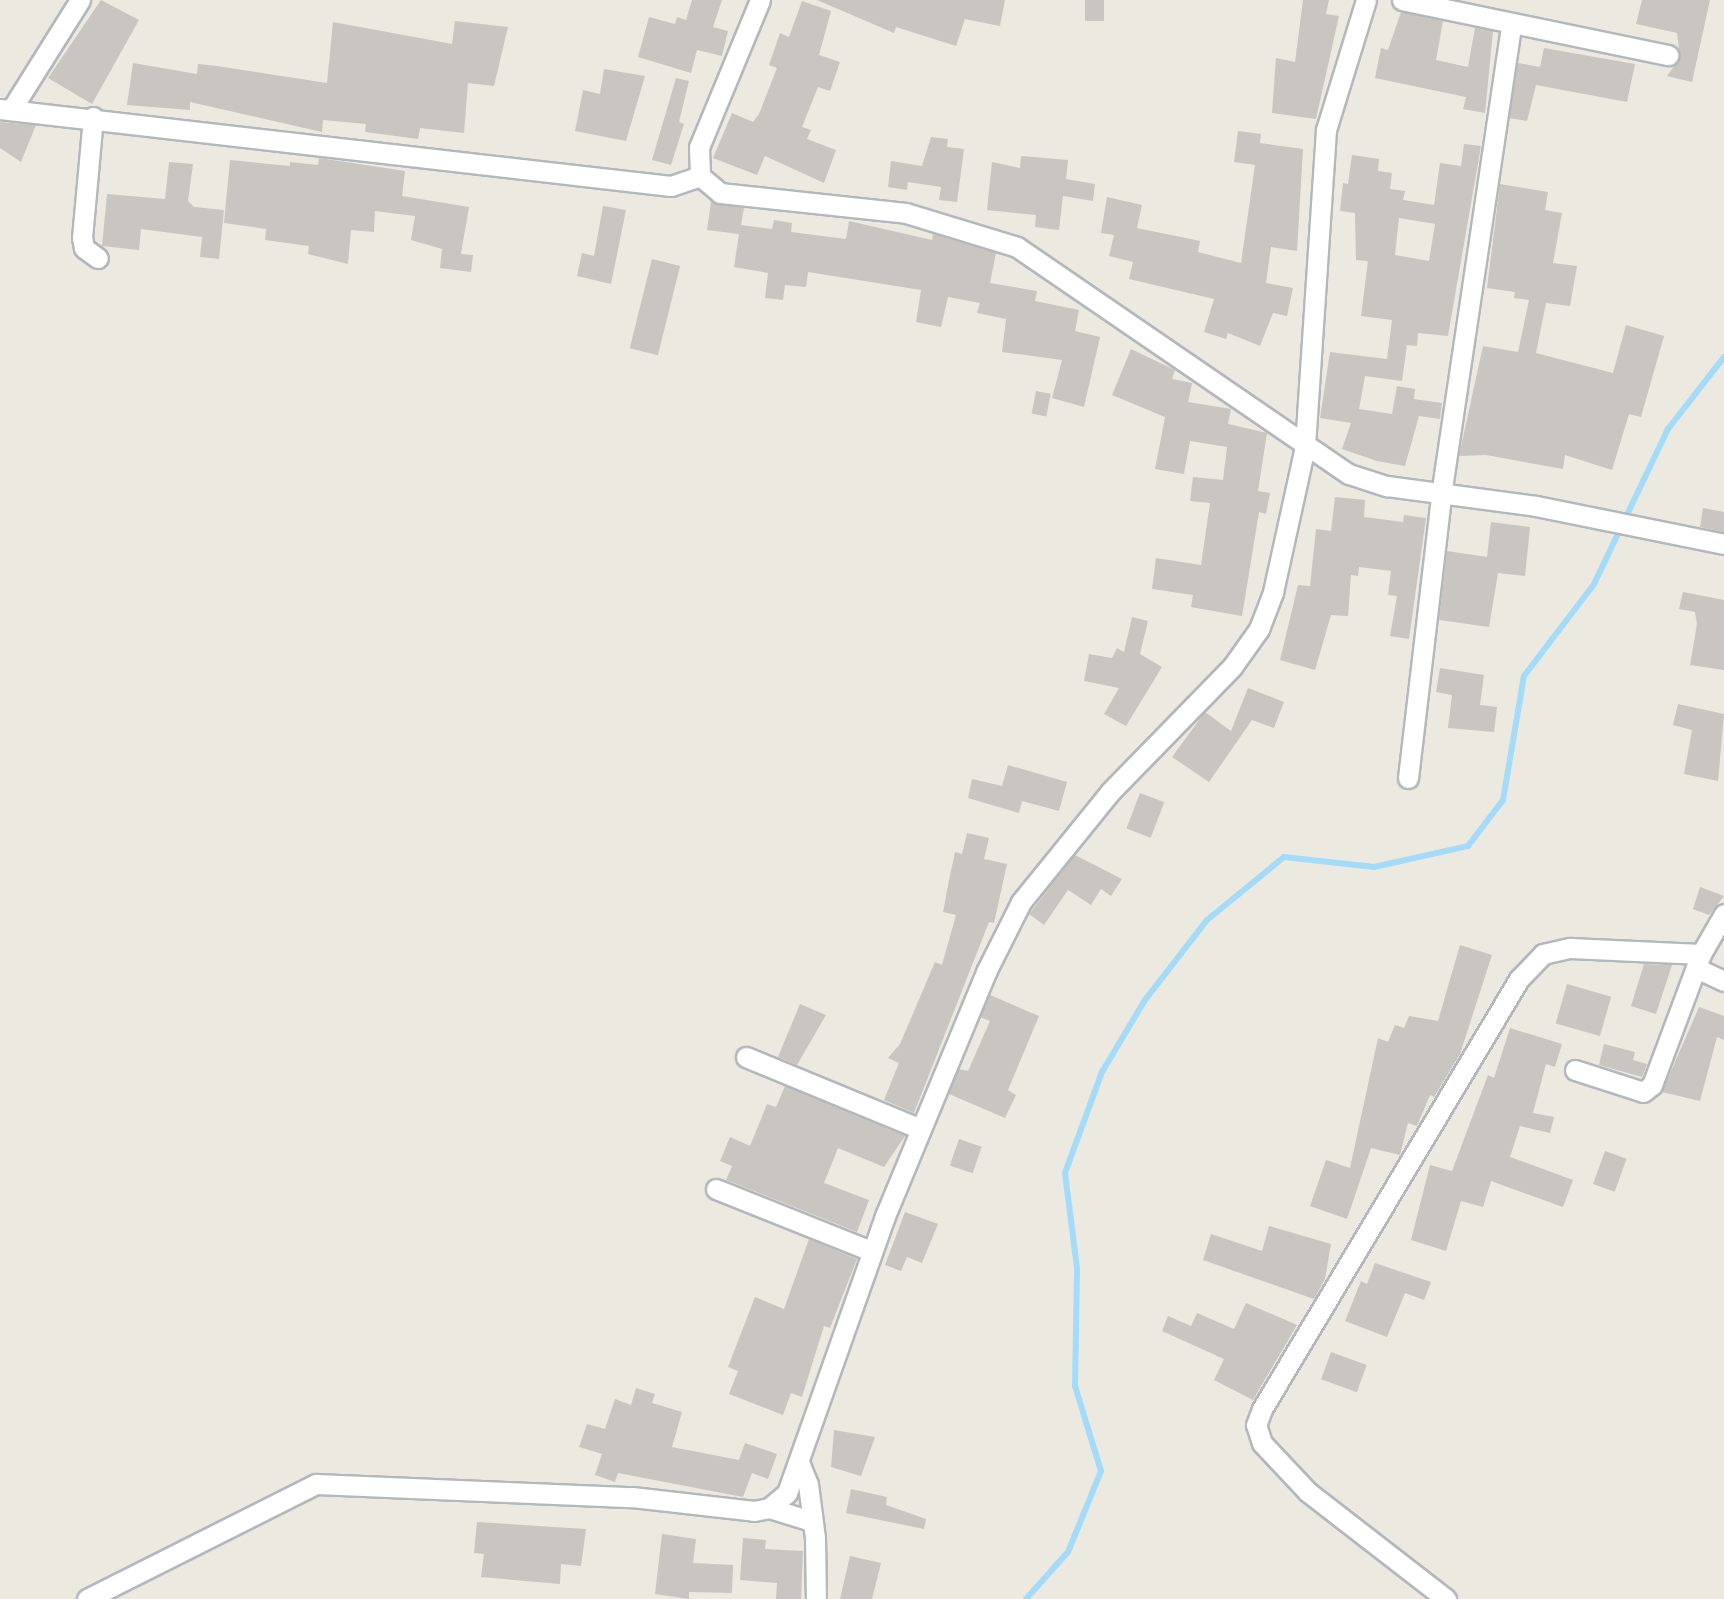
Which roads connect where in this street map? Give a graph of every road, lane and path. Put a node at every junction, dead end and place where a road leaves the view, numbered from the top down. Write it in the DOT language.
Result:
graph roads {
  1 [pos="80,0"];
  2 [pos="760,0"];
  3 [pos="1366,0"];
  4 [pos="1402,0"];
  5 [pos="1511,24"];
  6 [pos="1668,55"];
  7 [pos="6,109"];
  8 [pos="93,117"];
  9 [pos="700,176"];
  10 [pos="98,258"];
  11 [pos="1305,446"];
  12 [pos="1441,495"];
  13 [pos="1724,544"];
  14 [pos="1408,778"];
  15 [pos="1724,914"];
  16 [pos="1698,961"];
  17 [pos="1724,981"];
  18 [pos="746,1057"];
  19 [pos="1575,1070"];
  20 [pos="921,1129"];
  21 [pos="716,1189"];
  22 [pos="871,1251"];
  23 [pos="799,1462"];
  24 [pos="769,1508"];
  25 [pos="811,1521"];
  26 [pos="88,1599"];
  27 [pos="816,1599"];
  28 [pos="1446,1599"];
  1 -- 7 [label="street"];
  2 -- 9 [label="street"];
  3 -- 11 [label="street"];
  4 -- 5 [label="street"];
  5 -- 6 [label="street"];
  5 -- 12 [label="street"];
  7 -- 8 [label="street"];
  8 -- 9 [label="street"];
  8 -- 10 [label="street"];
  9 -- 11 [label="street"];
  11 -- 12 [label="street"];
  11 -- 20 [label="street"];
  12 -- 13 [label="street"];
  12 -- 14 [label="street"];
  15 -- 16 [label="street"];
  16 -- 17 [label="street"];
  16 -- 19 [label="street"];
  16 -- 28 [label="street"];
  18 -- 20 [label="street"];
  20 -- 22 [label="street"];
  21 -- 22 [label="street"];
  22 -- 23 [label="street"];
  23 -- 24 [label="street"];
  23 -- 25 [label="street"];
  24 -- 25 [label="street"];
  24 -- 26 [label="street"];
  25 -- 27 [label="street"];
}
